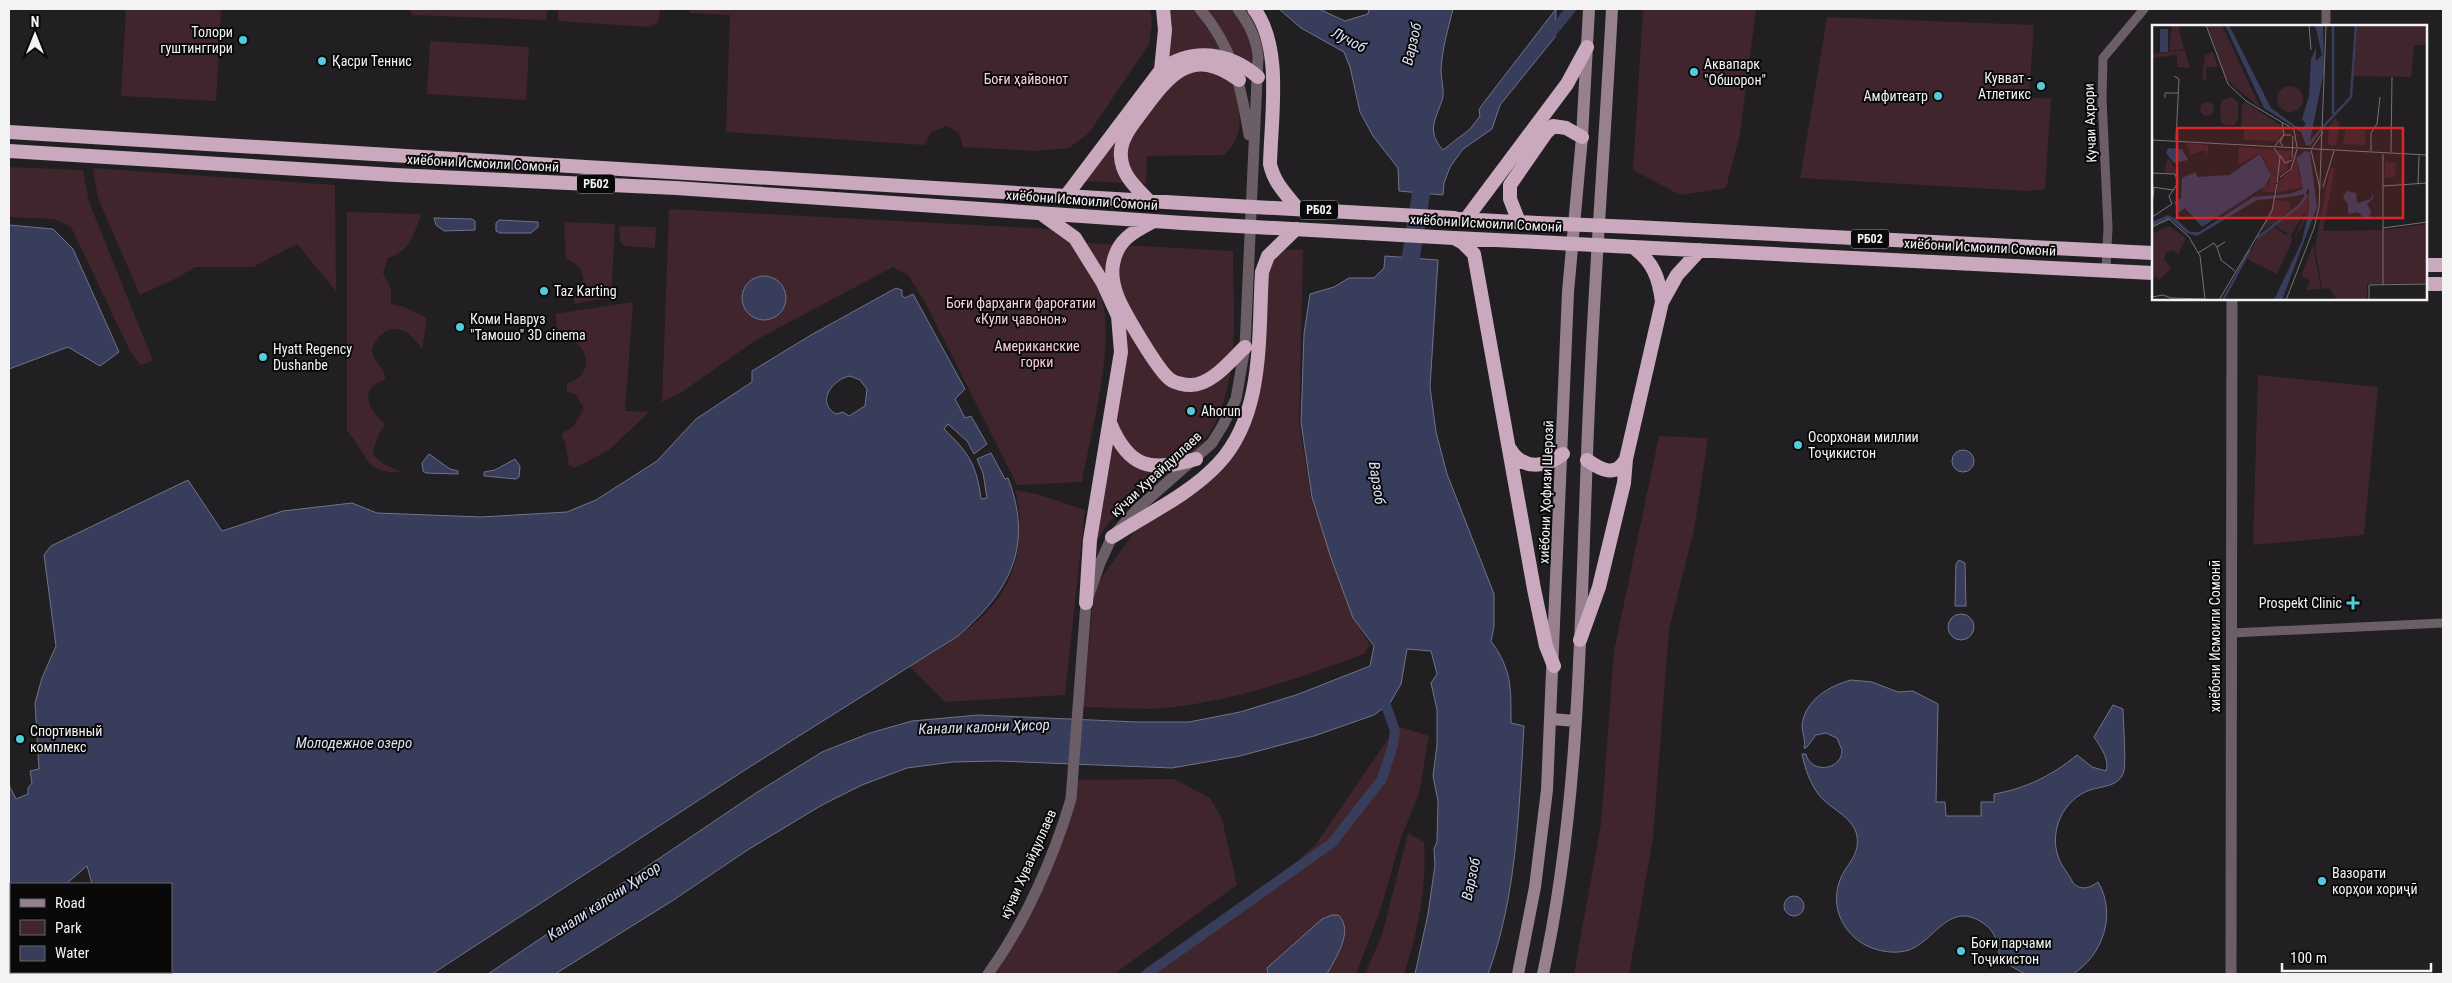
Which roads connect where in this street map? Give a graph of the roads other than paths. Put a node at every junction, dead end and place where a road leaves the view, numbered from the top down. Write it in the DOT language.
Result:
graph roads {
  1 [pos="1163,9"];
  2 [pos="1200,9"];
  3 [pos="1238,9"];
  4 [pos="1254,9"];
  5 [pos="1612,9"];
  6 [pos="2144,9"];
  7 [pos="2326,9"];
  8 [pos="1589,10"];
  9 [pos="2326,25"];
  10 [pos="1587,47"];
  11 [pos="1232,60"];
  12 [pos="1161,70"];
  13 [pos="1258,77"];
  14 [pos="1239,80"];
  15 [pos="9,132"];
  16 [pos="1582,137"];
  17 [pos="9,151"];
  18 [pos="1252,154"];
  19 [pos="1066,196"];
  20 [pos="1149,201"];
  21 [pos="1298,209"];
  22 [pos="1042,214"];
  23 [pos="1461,219"];
  24 [pos="1154,222"];
  25 [pos="1519,222"];
  26 [pos="1296,229"];
  27 [pos="1454,238"];
  28 [pos="1494,240"];
  29 [pos="1633,247"];
  30 [pos="1700,250"];
  31 [pos="2107,250"];
  32 [pos="2152,253"];
  33 [pos="1474,254"];
  34 [pos="2427,264"];
  35 [pos="2443,265"];
  36 [pos="2106,270"];
  37 [pos="2152,272"];
  38 [pos="2427,284"];
  39 [pos="2443,284"];
  40 [pos="2232,300"];
  41 [pos="1662,302"];
  42 [pos="1245,347"];
  43 [pos="1110,423"];
  44 [pos="1510,449"];
  45 [pos="1562,454"];
  46 [pos="1196,459"];
  47 [pos="1626,459"];
  48 [pos="1586,460"];
  49 [pos="1112,537"];
  50 [pos="1086,603"];
  51 [pos="2443,623"];
  52 [pos="2232,633"];
  53 [pos="1580,640"];
  54 [pos="1554,666"];
  55 [pos="1551,718"];
  56 [pos="1576,720"];
  57 [pos="988,974"];
  58 [pos="1518,974"];
  59 [pos="1543,974"];
  60 [pos="2231,974"];
  1 -- 12 [label="highway"];
  2 -- 11 [label="street, кӯчаи Хувайдуллаев"];
  3 -- 13 [label="street, кӯчаи Хувайдуллаев"];
  4 -- 21 [label="highway"];
  5 -- 48 [label="main road"];
  6 -- 31 [label="street, Кучаи Ахрори"];
  7 -- 9 [label="street"];
  8 -- 10 [label="main road, хиёбони Ҳофизи Шерозӣ"];
  10 -- 16 [label="main road, хиёбони Ҳофизи Шерозӣ"];
  10 -- 23 [label="highway"];
  11 -- 12 [label="highway"];
  11 -- 13 [label="highway"];
  11 -- 14 [label="street, кӯчаи Хувайдуллаев"];
  12 -- 19 [label="highway"];
  13 -- 18 [label="street, кӯчаи Хувайдуллаев"];
  14 -- 18 [label="street, кӯчаи Хувайдуллаев"];
  14 -- 20 [label="highway"];
  15 -- 19 [label="highway, хиёбони Исмоили Сомонӣ / РБ02"];
  16 -- 25 [label="highway"];
  16 -- 45 [label="main road, хиёбони Ҳофизи Шерозӣ"];
  17 -- 22 [label="highway, хиёбони Исмоили Сомонӣ / РБ02"];
  18 -- 42 [label="street, кӯчаи Хувайдуллаев"];
  19 -- 20 [label="highway, хиёбони Исмоили Сомонӣ / РБ02"];
  20 -- 21 [label="highway, хиёбони Исмоили Сомонӣ / РБ02, bridge"];
  21 -- 23 [label="highway, хиёбони Исмоили Сомонӣ / РБ02, bridge"];
  22 -- 24 [label="highway, хиёбони Исмоили Сомонӣ / РБ02"];
  22 -- 43 [label="highway"];
  23 -- 25 [label="highway, хиёбони Исмоили Сомонӣ / РБ02"];
  24 -- 26 [label="highway, хиёбони Исмоили Сомонӣ / РБ02, bridge"];
  24 -- 42 [label="highway"];
  25 -- 31 [label="highway, хиёбони Исмоили Сомонӣ / РБ02, bridge"];
  26 -- 27 [label="highway, хиёбони Исмоили Сомонӣ / РБ02, bridge"];
  26 -- 49 [label="highway"];
  27 -- 28 [label="highway, хиёбони Исмоили Сомонӣ / РБ02"];
  27 -- 33 [label="highway"];
  28 -- 29 [label="highway, хиёбони Исмоили Сомонӣ / РБ02, bridge"];
  28 -- 33 [label="highway"];
  29 -- 30 [label="highway, хиёбони Исмоили Сомонӣ / РБ02"];
  29 -- 41 [label="highway"];
  30 -- 36 [label="highway, хиёбони Исмоили Сомонӣ / РБ02"];
  30 -- 41 [label="highway"];
  31 -- 32 [label="highway, хиёбони Исмоили Сомонӣ / РБ02"];
  31 -- 36 [label="street, Кучаи Ахрори"];
  33 -- 44 [label="highway"];
  34 -- 35 [label="highway"];
  36 -- 37 [label="highway, хиёбони Исмоили Сомонӣ / РБ02"];
  38 -- 39 [label="highway"];
  40 -- 52 [label="street, хиёбони Исмоили Сомонӣ"];
  41 -- 47 [label="highway"];
  42 -- 46 [label="street, кӯчаи Хувайдуллаев"];
  43 -- 46 [label="highway"];
  43 -- 50 [label="highway"];
  44 -- 45 [label="highway"];
  44 -- 54 [label="highway"];
  45 -- 54 [label="main road, хиёбони Ҳофизи Шерозӣ"];
  46 -- 49 [label="street, кӯчаи Хувайдуллаев"];
  47 -- 48 [label="highway"];
  47 -- 53 [label="highway"];
  48 -- 53 [label="main road"];
  49 -- 50 [label="street, кӯчаи Хувайдуллаев"];
  50 -- 57 [label="street, кӯчаи Хувайдуллаев"];
  51 -- 52 [label="street"];
  52 -- 60 [label="street, хиёбони Исмоили Сомонӣ"];
  53 -- 56 [label="main road"];
  54 -- 55 [label="main road, хиёбони Ҳофизи Шерозӣ"];
  55 -- 56 [label="main road"];
  55 -- 58 [label="main road, хиёбони Ҳофизи Шерозӣ"];
  56 -- 59 [label="main road"];
}
